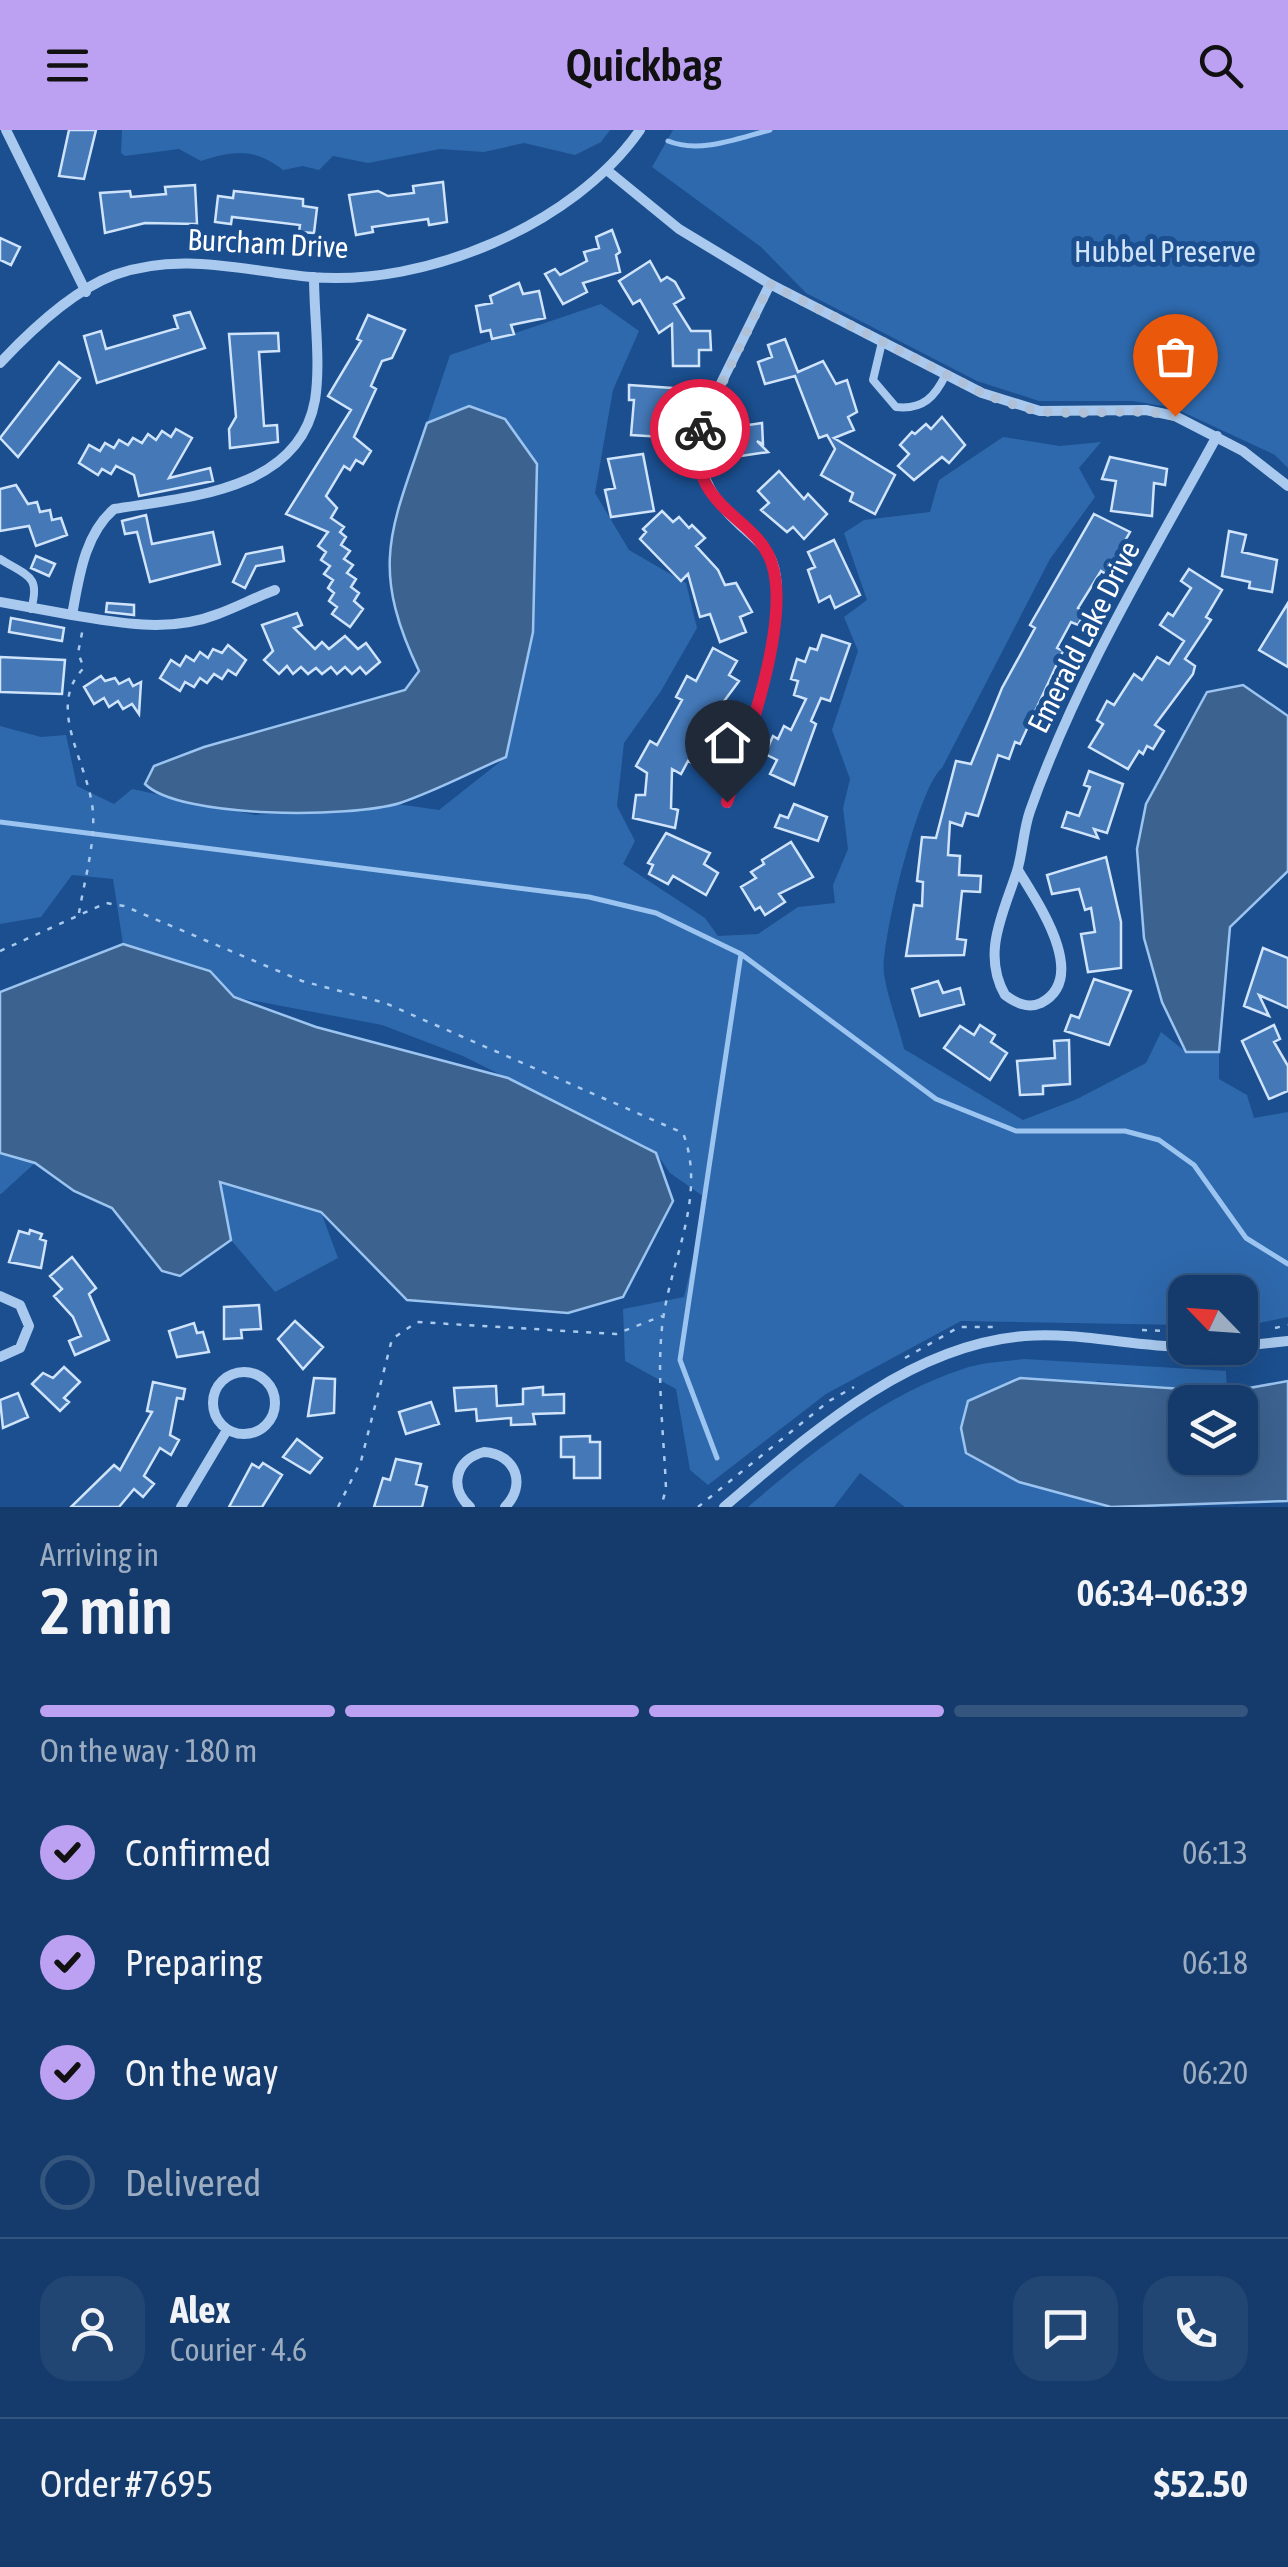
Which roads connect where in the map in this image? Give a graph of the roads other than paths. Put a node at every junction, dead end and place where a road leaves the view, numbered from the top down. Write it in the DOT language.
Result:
graph roads {
  1 [pos="6,130"];
  2 [pos="640,130"];
  3 [pos="608,171"];
  4 [pos="314,277"];
  5 [pos="770,284"];
  6 [pos="86,292"];
  7 [pos="882,342"];
  8 [pos="0,363"];
  9 [pos="946,374"];
  10 [pos="1217,436"];
  11 [pos="1288,486"];
  12 [pos="0,558"];
  13 [pos="276,590"];
  14 [pos="0,602"];
  15 [pos="30,610"];
  16 [pos="72,615"];
  17 [pos="727,802"];
  18 [pos="1018,870"];
  19 [pos="0,1296"];
  20 [pos="1288,1341"];
  21 [pos="1258,1344"];
  22 [pos="1168,1345"];
  23 [pos="0,1358"];
  24 [pos="227,1430"];
  25 [pos="468,1506"];
  26 [pos="181,1507"];
  27 [pos="505,1507"];
  28 [pos="724,1507"];
  1 -- 6 [label="street"];
  2 -- 3 [label="street, Burcham Drive"];
  3 -- 4 [label="street, Burcham Drive"];
  3 -- 5 [label="street"];
  4 -- 6 [label="street, Burcham Drive"];
  4 -- 16 [label="street"];
  5 -- 7 [label="street"];
  5 -- 17 [label="street"];
  6 -- 8 [label="street, Burcham Drive"];
  7 -- 9 [label="street"];
  7 -- 9 [label="lane"];
  9 -- 10 [label="street"];
  10 -- 11 [label="street"];
  10 -- 18 [label="street, Emerald Lake Drive"];
  12 -- 15 [label="lane"];
  13 -- 16 [label="street"];
  14 -- 15 [label="street"];
  15 -- 16 [label="street"];
  18 -- 18 [label="street, Emerald Lake Drive"];
  19 -- 23 [label="street"];
  20 -- 21 [label="street"];
  22 -- 28 [label="street"];
  24 -- 24 [label="street"];
  24 -- 26 [label="street"];
  25 -- 27 [label="street"];
}
